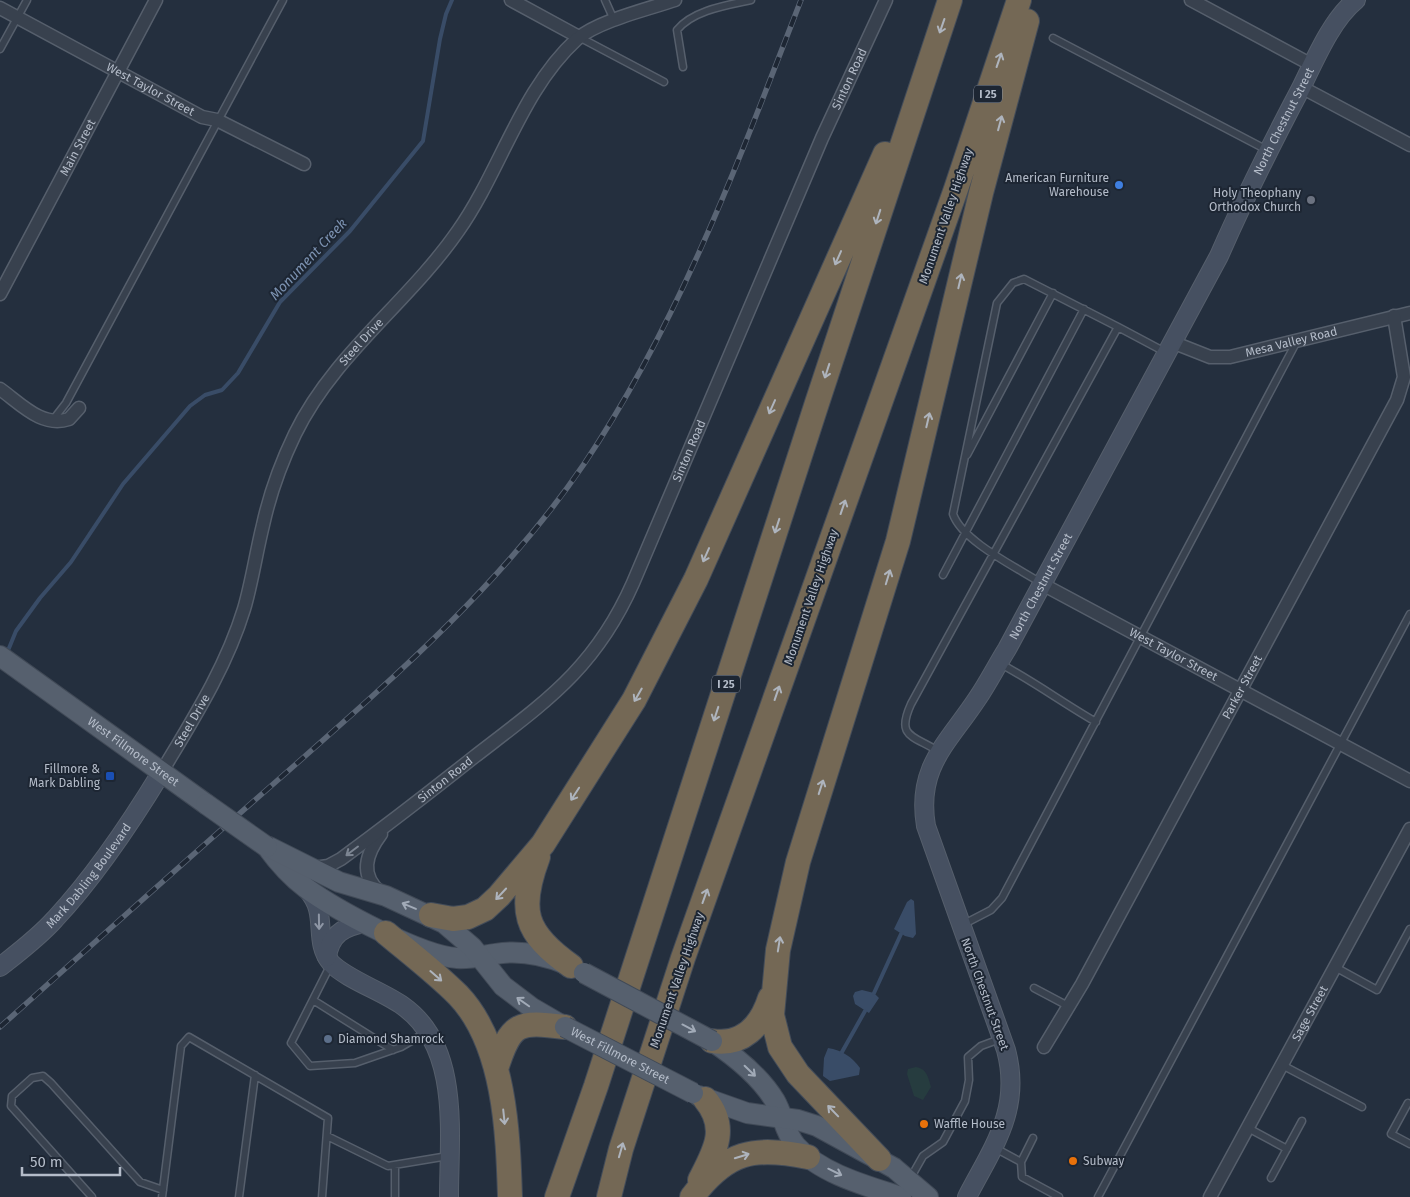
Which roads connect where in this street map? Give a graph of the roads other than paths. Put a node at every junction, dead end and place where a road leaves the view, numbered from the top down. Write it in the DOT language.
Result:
graph roads {
  1 [pos="26,0"];
  2 [pos="156,0"];
  3 [pos="283,0"];
  4 [pos="511,0"];
  5 [pos="606,0"];
  6 [pos="675,0"];
  7 [pos="751,0"];
  8 [pos="886,0"];
  9 [pos="950,0"];
  10 [pos="1020,0"];
  11 [pos="1032,0"];
  12 [pos="1191,0"];
  13 [pos="1356,0"];
  14 [pos="0,8"];
  15 [pos="17,18"];
  16 [pos="614,20"];
  17 [pos="580,37"];
  18 [pos="1053,38"];
  19 [pos="0,49"];
  20 [pos="933,53"];
  21 [pos="1312,65"];
  22 [pos="683,67"];
  23 [pos="118,72"];
  24 [pos="664,82"];
  25 [pos="1301,88"];
  26 [pos="217,120"];
  27 [pos="1410,145"];
  28 [pos="1268,151"];
  29 [pos="304,164"];
  30 [pos="1053,292"];
  31 [pos="0,294"];
  32 [pos="1084,309"];
  33 [pos="1410,313"];
  34 [pos="1394,316"];
  35 [pos="1118,327"];
  36 [pos="1298,340"];
  37 [pos="1170,348"];
  38 [pos="0,389"];
  39 [pos="79,408"];
  40 [pos="51,422"];
  41 [pos="963,463"];
  42 [pos="965,533"];
  43 [pos="994,552"];
  44 [pos="943,575"];
  45 [pos="1042,584"];
  46 [pos="1410,614"];
  47 [pos="1142,636"];
  48 [pos="0,656"];
  49 [pos="999,663"];
  50 [pos="1240,690"];
  51 [pos="1096,722"];
  52 [pos="1341,744"];
  53 [pos="938,751"];
  54 [pos="161,773"];
  55 [pos="1410,781"];
  56 [pos="388,824"];
  57 [pos="1410,829"];
  58 [pos="544,844"];
  59 [pos="267,847"];
  60 [pos="312,868"];
  61 [pos="307,889"];
  62 [pos="386,896"];
  63 [pos="431,915"];
  64 [pos="365,923"];
  65 [pos="960,926"];
  66 [pos="1410,929"];
  67 [pos="386,933"];
  68 [pos="479,957"];
  69 [pos="329,960"];
  70 [pos="0,967"];
  71 [pos="1335,967"];
  72 [pos="577,969"];
  73 [pos="1034,988"];
  74 [pos="772,992"];
  75 [pos="313,1000"];
  76 [pos="1068,1006"];
  77 [pos="565,1027"];
  78 [pos="429,1031"];
  79 [pos="1002,1038"];
  80 [pos="712,1041"];
  81 [pos="1044,1048"];
  82 [pos="393,1050"];
  83 [pos="1282,1065"];
  84 [pos="496,1069"];
  85 [pos="255,1075"];
  86 [pos="699,1096"];
  87 [pos="1409,1102"];
  88 [pos="1362,1107"];
  89 [pos="783,1118"];
  90 [pos="1302,1121"];
  91 [pos="1248,1128"];
  92 [pos="327,1136"];
  93 [pos="1032,1138"];
  94 [pos="1410,1144"];
  95 [pos="994,1147"];
  96 [pos="1287,1149"];
  97 [pos="449,1156"];
  98 [pos="808,1157"];
  99 [pos="879,1158"];
  100 [pos="1021,1162"];
  101 [pos="395,1165"];
  102 [pos="1271,1178"];
  103 [pos="906,1188"];
  104 [pos="162,1193"];
  105 [pos="92,1197"];
  106 [pos="239,1197"];
  107 [pos="322,1197"];
  108 [pos="395,1197"];
  109 [pos="449,1197"];
  110 [pos="510,1197"];
  111 [pos="557,1197"];
  112 [pos="609,1197"];
  113 [pos="691,1197"];
  114 [pos="928,1197"];
  115 [pos="967,1197"];
  116 [pos="1059,1197"];
  117 [pos="1098,1197"];
  118 [pos="1210,1197"];
  1 -- 15 [label="lane"];
  2 -- 23 [label="street, Main Street"];
  3 -- 26 [label="lane"];
  4 -- 17 [label="street"];
  5 -- 16 [label="lane"];
  6 -- 16 [label="street, Steel Drive"];
  7 -- 22 [label="lane"];
  8 -- 56 [label="street, Sinton Road"];
  9 -- 20 [label="highway, I 25, one-way"];
  112 -- 10 [label="highway, Monument Valley Highway / I 25, one-way"];
  74 -- 11 [label="highway, one-way"];
  12 -- 21 [label="street"];
  13 -- 21 [label="main road, North Chestnut Street"];
  14 -- 15 [label="street, West Taylor Street"];
  15 -- 19 [label="lane"];
  15 -- 23 [label="street, West Taylor Street"];
  16 -- 17 [label="street, Steel Drive"];
  17 -- 24 [label="lane"];
  17 -- 54 [label="street, Steel Drive"];
  18 -- 28 [label="lane"];
  20 -- 58 [label="highway, one-way"];
  20 -- 111 [label="highway, I 25, one-way"];
  21 -- 25 [label="main road, North Chestnut Street"];
  23 -- 26 [label="street, West Taylor Street"];
  23 -- 31 [label="street, Main Street"];
  25 -- 27 [label="street"];
  25 -- 28 [label="main road, North Chestnut Street"];
  26 -- 29 [label="street, West Taylor Street"];
  26 -- 40 [label="lane"];
  28 -- 37 [label="main road, North Chestnut Street"];
  30 -- 32 [label="lane"];
  30 -- 41 [label="lane"];
  30 -- 41 [label="lane"];
  32 -- 35 [label="lane"];
  32 -- 42 [label="lane"];
  33 -- 34 [label="street, Mesa Valley Road"];
  34 -- 36 [label="street, Mesa Valley Road"];
  34 -- 50 [label="street, Parker Street"];
  35 -- 37 [label="lane"];
  35 -- 43 [label="lane"];
  36 -- 37 [label="street, Mesa Valley Road"];
  36 -- 47 [label="lane"];
  37 -- 45 [label="main road, North Chestnut Street"];
  38 -- 40 [label="street"];
  39 -- 40 [label="street"];
  41 -- 42 [label="lane"];
  42 -- 43 [label="lane"];
  42 -- 44 [label="lane"];
  43 -- 45 [label="lane"];
  43 -- 53 [label="lane"];
  45 -- 47 [label="street, West Taylor Street"];
  45 -- 49 [label="main road, North Chestnut Street"];
  46 -- 52 [label="lane"];
  47 -- 50 [label="street, West Taylor Street"];
  47 -- 51 [label="lane"];
  48 -- 54 [label="main road, West Fillmore Street"];
  49 -- 51 [label="lane"];
  49 -- 53 [label="main road, North Chestnut Street"];
  50 -- 52 [label="street, West Taylor Street"];
  50 -- 76 [label="street, Parker Street"];
  51 -- 65 [label="lane"];
  52 -- 55 [label="street, West Taylor Street"];
  52 -- 117 [label="lane"];
  53 -- 65 [label="main road, North Chestnut Street"];
  54 -- 59 [label="main road, West Fillmore Street, bridge"];
  54 -- 70 [label="main road, Mark Dabling Boulevard"];
  56 -- 60 [label="street, Sinton Road, one-way"];
  56 -- 62 [label="street, Sinton Road"];
  57 -- 71 [label="street, Sage Street"];
  58 -- 63 [label="highway, one-way"];
  58 -- 72 [label="highway"];
  59 -- 60 [label="main road, West Fillmore Street"];
  59 -- 61 [label="main road, West Fillmore Street"];
  60 -- 62 [label="main road, West Fillmore Street"];
  61 -- 64 [label="main road, West Fillmore Street"];
  61 -- 69 [label="main road, one-way"];
  63 -- 62 [label="main road, West Fillmore Street, one-way"];
  63 -- 68 [label="main road, West Fillmore Street"];
  64 -- 67 [label="main road, West Fillmore Street"];
  64 -- 69 [label="main road"];
  65 -- 79 [label="main road, North Chestnut Street"];
  66 -- 71 [label="lane"];
  67 -- 68 [label="main road, West Fillmore Street"];
  67 -- 84 [label="highway, one-way"];
  68 -- 72 [label="main road, West Fillmore Street"];
  77 -- 68 [label="main road, West Fillmore Street, one-way"];
  69 -- 75 [label="lane"];
  69 -- 78 [label="main road"];
  71 -- 83 [label="street, Sage Street"];
  72 -- 80 [label="main road, West Fillmore Street, one-way, bridge"];
  73 -- 76 [label="lane"];
  74 -- 80 [label="highway"];
  99 -- 74 [label="highway, one-way"];
  75 -- 82 [label="lane"];
  75 -- 82 [label="lane"];
  76 -- 81 [label="street, Parker Street"];
  77 -- 84 [label="highway"];
  77 -- 86 [label="main road, West Fillmore Street, bridge"];
  78 -- 82 [label="lane"];
  78 -- 97 [label="main road"];
  79 -- 95 [label="main road, North Chestnut Street"];
  79 -- 103 [label="lane"];
  80 -- 89 [label="main road, West Fillmore Street, one-way"];
  83 -- 88 [label="lane"];
  83 -- 91 [label="street, Sage Street"];
  84 -- 110 [label="highway, one-way"];
  85 -- 92 [label="lane"];
  85 -- 104 [label="lane"];
  85 -- 106 [label="lane"];
  86 -- 89 [label="main road, West Fillmore Street"];
  86 -- 113 [label="highway"];
  87 -- 94 [label="lane"];
  89 -- 98 [label="main road, West Fillmore Street"];
  89 -- 99 [label="main road, West Fillmore Street"];
  90 -- 96 [label="lane"];
  91 -- 96 [label="lane"];
  91 -- 118 [label="street, Sage Street"];
  92 -- 101 [label="lane"];
  92 -- 107 [label="lane"];
  93 -- 100 [label="lane"];
  95 -- 100 [label="lane"];
  95 -- 115 [label="main road, North Chestnut Street"];
  96 -- 102 [label="lane"];
  97 -- 101 [label="lane"];
  97 -- 109 [label="main road"];
  98 -- 103 [label="main road, West Fillmore Street, one-way"];
  113 -- 98 [label="highway, one-way"];
  99 -- 103 [label="main road, West Fillmore Street"];
  100 -- 116 [label="lane"];
  101 -- 108 [label="lane"];
  103 -- 114 [label="main road, West Fillmore Street"];
  104 -- 105 [label="lane"];
}
